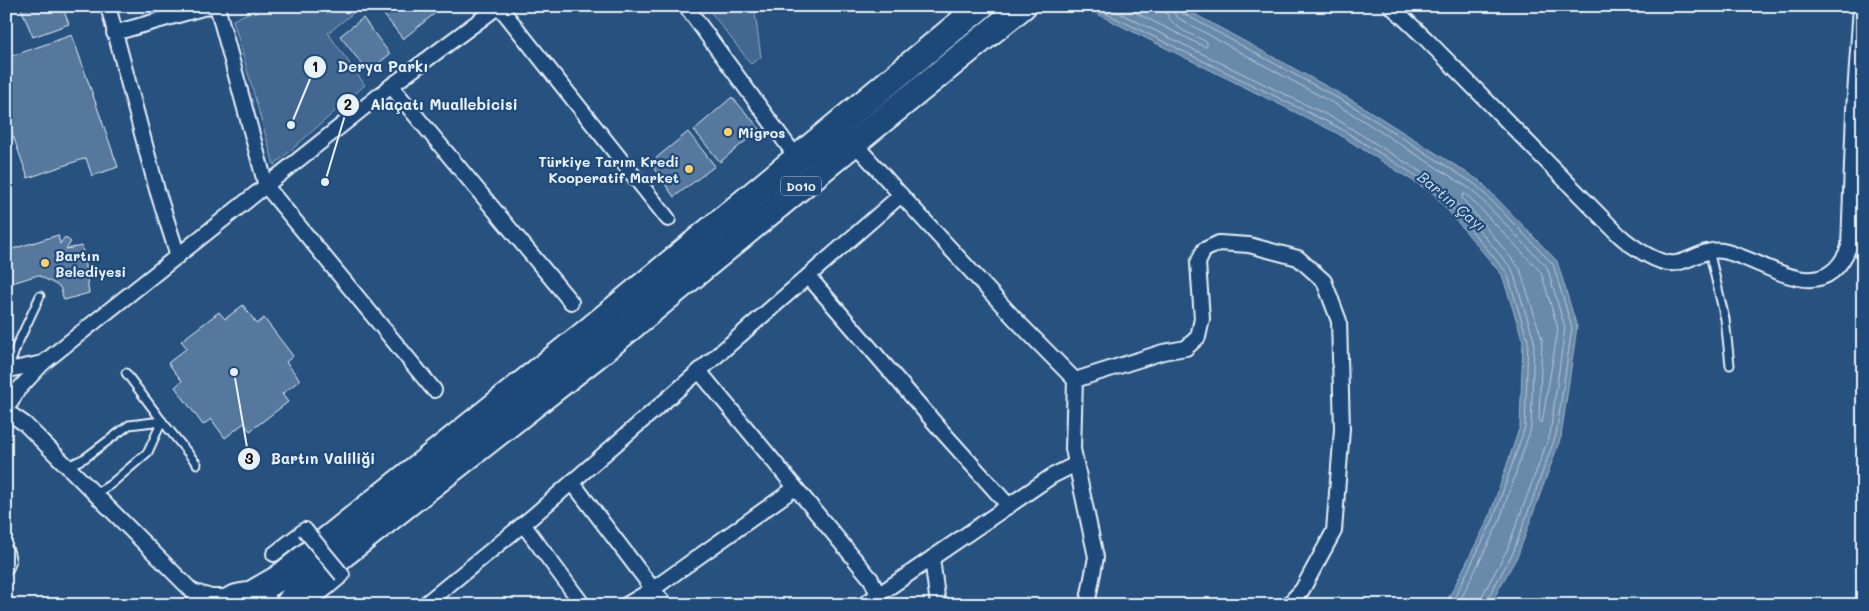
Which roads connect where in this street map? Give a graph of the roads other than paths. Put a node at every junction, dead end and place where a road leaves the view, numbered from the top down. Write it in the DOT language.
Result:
graph roads {
  1 [pos="108,6"];
  2 [pos="210,6"];
  3 [pos="217,6"];
  4 [pos="499,6"];
  5 [pos="686,6"];
  6 [pos="981,6"];
  7 [pos="1391,6"];
  8 [pos="1861,6"];
  9 [pos="1015,13"];
  10 [pos="114,33"];
  11 [pos="391,86"];
  12 [pos="854,143"];
  13 [pos="797,158"];
  14 [pos="266,186"];
  15 [pos="900,195"];
  16 [pos="668,219"];
  17 [pos="1709,250"];
  18 [pos="178,256"];
  19 [pos="808,276"];
  20 [pos="40,296"];
  21 [pos="571,302"];
  22 [pos="43,363"];
  23 [pos="1730,365"];
  24 [pos="7,369"];
  25 [pos="699,371"];
  26 [pos="126,373"];
  27 [pos="1074,380"];
  28 [pos="434,390"];
  29 [pos="13,397"];
  30 [pos="6,411"];
  31 [pos="162,421"];
  32 [pos="25,424"];
  33 [pos="197,464"];
  34 [pos="1076,464"];
  35 [pos="68,466"];
  36 [pos="572,482"];
  37 [pos="795,488"];
  38 [pos="94,494"];
  39 [pos="1009,506"];
  40 [pos="523,524"];
  41 [pos="6,552"];
  42 [pos="274,554"];
  43 [pos="932,558"];
  44 [pos="6,567"];
  45 [pos="653,589"];
  46 [pos="192,591"];
  47 [pos="878,595"];
  48 [pos="235,599"];
  49 [pos="312,600"];
  50 [pos="202,605"];
  51 [pos="271,605"];
  52 [pos="288,605"];
  53 [pos="424,605"];
  54 [pos="583,605"];
  55 [pos="626,605"];
  56 [pos="665,605"];
  57 [pos="863,605"];
  58 [pos="938,605"];
  59 [pos="1087,605"];
  60 [pos="1288,605"];
  1 -- 10 [label="street"];
  2 -- 10 [label="street"];
  3 -- 14 [label="street"];
  4 -- 11 [label="street"];
  4 -- 16 [label="street"];
  5 -- 13 [label="street"];
  6 -- 13 [label="highway, D010"];
  7 -- 17 [label="street"];
  8 -- 17 [label="street"];
  9 -- 12 [label="highway, D010"];
  10 -- 18 [label="street"];
  11 -- 14 [label="street"];
  11 -- 21 [label="street"];
  12 -- 15 [label="street"];
  12 -- 52 [label="highway, D010"];
  13 -- 48 [label="highway, D010"];
  14 -- 18 [label="street"];
  14 -- 28 [label="street"];
  15 -- 19 [label="street"];
  15 -- 27 [label="street"];
  17 -- 23 [label="lane"];
  18 -- 22 [label="street"];
  19 -- 25 [label="street"];
  19 -- 39 [label="street"];
  20 -- 24 [label="lane"];
  22 -- 24 [label="street"];
  22 -- 29 [label="street"];
  24 -- 29 [label="street"];
  25 -- 36 [label="street"];
  25 -- 37 [label="street"];
  26 -- 31 [label="lane"];
  27 -- 34 [label="street"];
  27 -- 60 [label="street"];
  29 -- 32 [label="street"];
  30 -- 32 [label="street"];
  31 -- 33 [label="lane"];
  31 -- 35 [label="lane"];
  31 -- 38 [label="lane"];
  32 -- 35 [label="street"];
  34 -- 39 [label="street"];
  34 -- 59 [label="street"];
  35 -- 38 [label="street"];
  36 -- 40 [label="street"];
  36 -- 45 [label="street"];
  37 -- 45 [label="street"];
  37 -- 47 [label="street"];
  38 -- 46 [label="street"];
  39 -- 43 [label="street"];
  40 -- 53 [label="street"];
  40 -- 54 [label="street"];
  41 -- 44 [label="street"];
  42 -- 49 [label="street, bridge"];
  43 -- 47 [label="street"];
  43 -- 58 [label="street"];
  45 -- 55 [label="street"];
  45 -- 56 [label="street"];
  46 -- 48 [label="street"];
  46 -- 50 [label="street"];
  47 -- 57 [label="street"];
  48 -- 51 [label="highway"];
}
